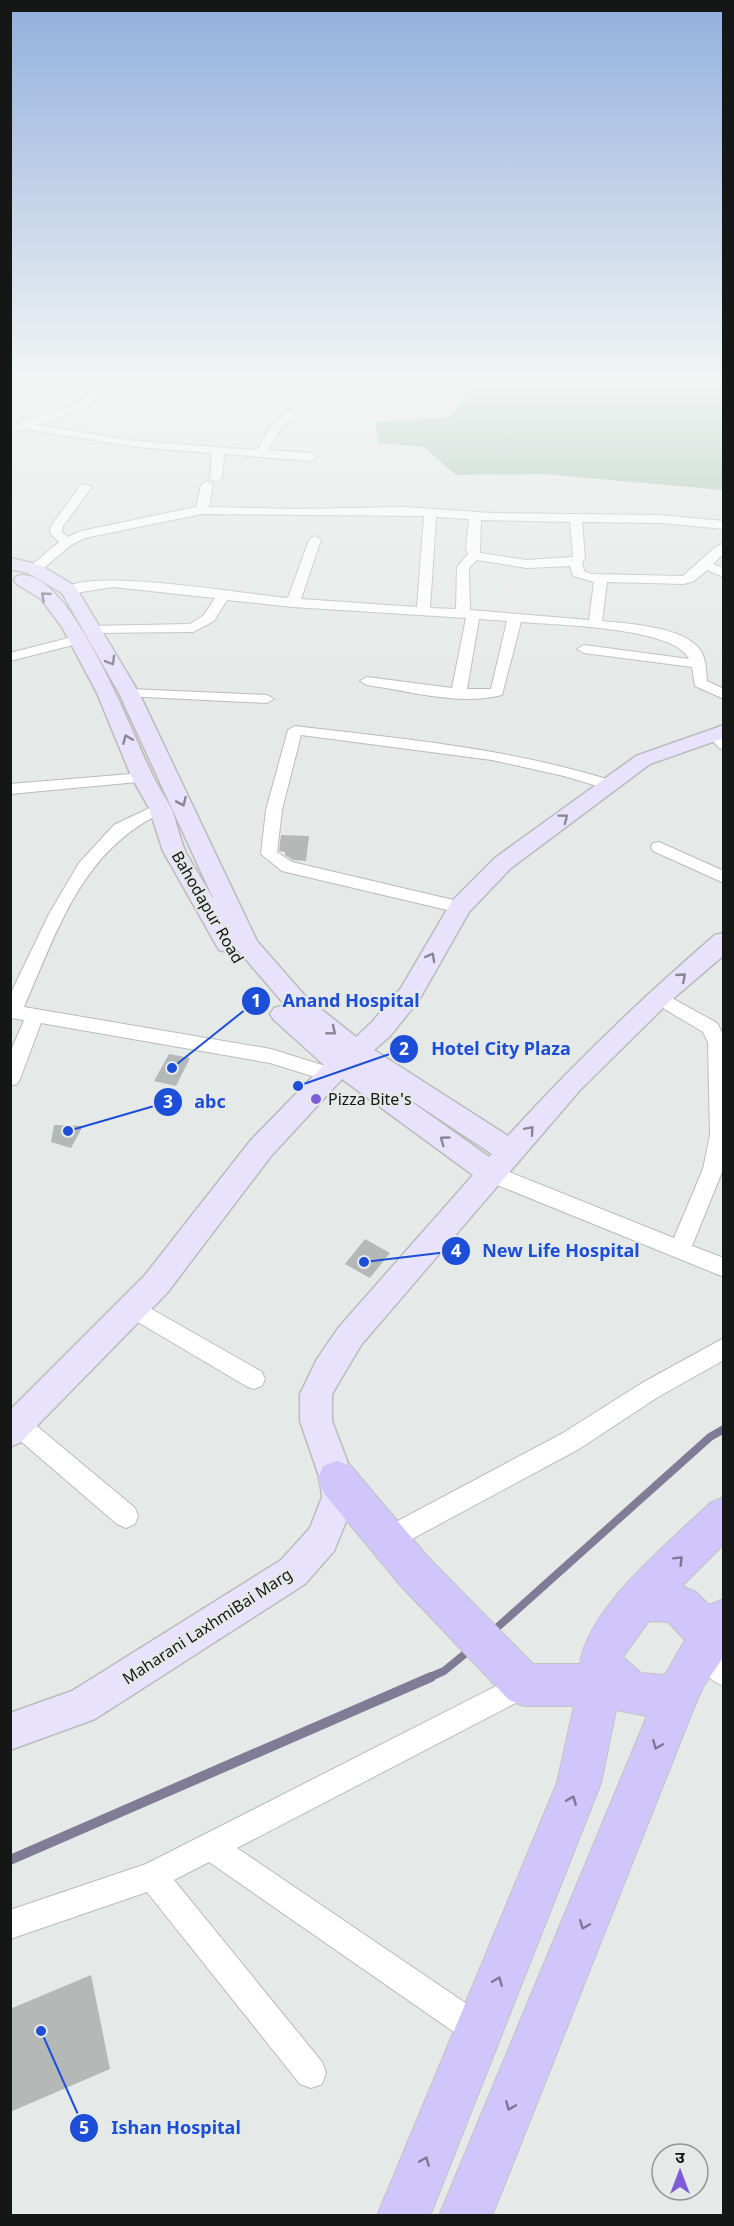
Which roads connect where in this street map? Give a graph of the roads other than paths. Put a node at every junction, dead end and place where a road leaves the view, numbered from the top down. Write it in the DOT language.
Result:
graph roads {
  1 [pos="210,485"];
  2 [pos="86,487"];
  3 [pos="202,510"];
  4 [pos="430,513"];
  5 [pos="475,517"];
  6 [pos="575,518"];
  7 [pos="721,526"];
  8 [pos="315,540"];
  9 [pos="67,542"];
  10 [pos="723,547"];
  11 [pos="475,555"];
  12 [pos="575,561"];
  13 [pos="10,562"];
  14 [pos="703,564"];
  15 [pos="34,570"];
  16 [pos="723,573"];
  17 [pos="10,576"];
  18 [pos="601,579"];
  19 [pos="69,590"];
  20 [pos="223,596"];
  21 [pos="293,603"];
  22 [pos="423,613"];
  23 [pos="468,616"];
  24 [pos="515,618"];
  25 [pos="595,624"];
  26 [pos="84,634"];
  27 [pos="584,649"];
  28 [pos="10,657"];
  29 [pos="699,664"];
  30 [pos="368,681"];
  31 [pos="459,692"];
  32 [pos="129,693"];
  33 [pos="723,695"];
  34 [pos="267,699"];
  35 [pos="720,736"];
  36 [pos="143,778"];
  37 [pos="607,784"];
  38 [pos="10,789"];
  39 [pos="160,808"];
  40 [pos="659,847"];
  41 [pos="723,878"];
  42 [pos="459,907"];
  43 [pos="723,941"];
  44 [pos="659,997"];
  45 [pos="12,1010"];
  46 [pos="35,1014"];
  47 [pos="341,1063"];
  48 [pos="10,1079"];
  49 [pos="719,1160"];
  50 [pos="501,1163"];
  51 [pos="679,1251"];
  52 [pos="723,1268"];
  53 [pos="134,1308"];
  54 [pos="723,1348"];
  55 [pos="254,1379"];
  56 [pos="14,1428"];
  57 [pos="337,1479"];
  58 [pos="126,1516"];
  59 [pos="723,1516"];
  60 [pos="388,1539"];
  61 [pos="638,1602"];
  62 [pos="714,1647"];
  63 [pos="609,1677"];
  64 [pos="524,1685"];
  65 [pos="677,1697"];
  66 [pos="10,1732"];
  67 [pos="210,1846"];
  68 [pos="152,1876"];
  69 [pos="10,1925"];
  70 [pos="478,2030"];
  71 [pos="311,2073"];
  72 [pos="403,2216"];
  73 [pos="465,2216"];
  1 -- 3 [label="street"];
  2 -- 9 [label="street"];
  3 -- 4 [label="street"];
  3 -- 9 [label="street"];
  4 -- 5 [label="street"];
  4 -- 22 [label="street"];
  5 -- 6 [label="street"];
  5 -- 11 [label="street"];
  6 -- 7 [label="street"];
  6 -- 12 [label="street"];
  8 -- 21 [label="street"];
  9 -- 15 [label="street"];
  10 -- 14 [label="street"];
  11 -- 12 [label="street"];
  11 -- 23 [label="street"];
  12 -- 18 [label="street"];
  13 -- 15 [label="main road"];
  14 -- 16 [label="street"];
  14 -- 18 [label="street"];
  15 -- 19 [label="main road"];
  26 -- 17 [label="main road, Bahodapur Road, one-way"];
  18 -- 25 [label="street"];
  19 -- 20 [label="street"];
  19 -- 26 [label="main road"];
  20 -- 21 [label="street"];
  20 -- 26 [label="street"];
  21 -- 22 [label="street"];
  22 -- 23 [label="street"];
  23 -- 24 [label="street"];
  23 -- 31 [label="street"];
  24 -- 25 [label="street"];
  24 -- 31 [label="street"];
  25 -- 29 [label="street"];
  26 -- 28 [label="street"];
  26 -- 32 [label="main road, one-way"];
  36 -- 26 [label="main road, Bahodapur Road, one-way"];
  27 -- 29 [label="street"];
  29 -- 33 [label="street"];
  30 -- 31 [label="street"];
  32 -- 34 [label="street"];
  32 -- 47 [label="main road, one-way"];
  35 -- 37 [label="main road"];
  36 -- 38 [label="street"];
  36 -- 39 [label="main road, Bahodapur Road"];
  42 -- 37 [label="main road, one-way"];
  37 -- 42 [label="street"];
  39 -- 45 [label="street"];
  39 -- 47 [label="main road, Bahodapur Road"];
  40 -- 41 [label="street"];
  47 -- 42 [label="main road, one-way"];
  44 -- 43 [label="main road, Maharani LaxhmiBai Marg, one-way"];
  44 -- 49 [label="street"];
  50 -- 44 [label="main road, Maharani LaxhmiBai Marg, one-way"];
  45 -- 46 [label="street"];
  46 -- 47 [label="street"];
  46 -- 48 [label="street"];
  47 -- 50 [label="main road, Bahodapur Road"];
  47 -- 53 [label="main road"];
  49 -- 51 [label="street"];
  50 -- 51 [label="street"];
  50 -- 57 [label="main road, Maharani LaxhmiBai Marg"];
  51 -- 52 [label="street"];
  53 -- 55 [label="street"];
  53 -- 56 [label="main road"];
  54 -- 60 [label="street"];
  56 -- 58 [label="street"];
  57 -- 60 [label="main road"];
  57 -- 66 [label="main road, Maharani LaxhmiBai Marg"];
  61 -- 59 [label="main road, one-way"];
  60 -- 64 [label="main road"];
  61 -- 62 [label="main road"];
  61 -- 63 [label="main road"];
  62 -- 65 [label="main road"];
  63 -- 64 [label="main road"];
  63 -- 65 [label="main road"];
  70 -- 63 [label="main road, one-way"];
  64 -- 67 [label="street"];
  65 -- 73 [label="main road, one-way"];
  67 -- 68 [label="street"];
  67 -- 70 [label="street"];
  68 -- 69 [label="street"];
  68 -- 71 [label="street"];
  72 -- 70 [label="main road, one-way"];
}
